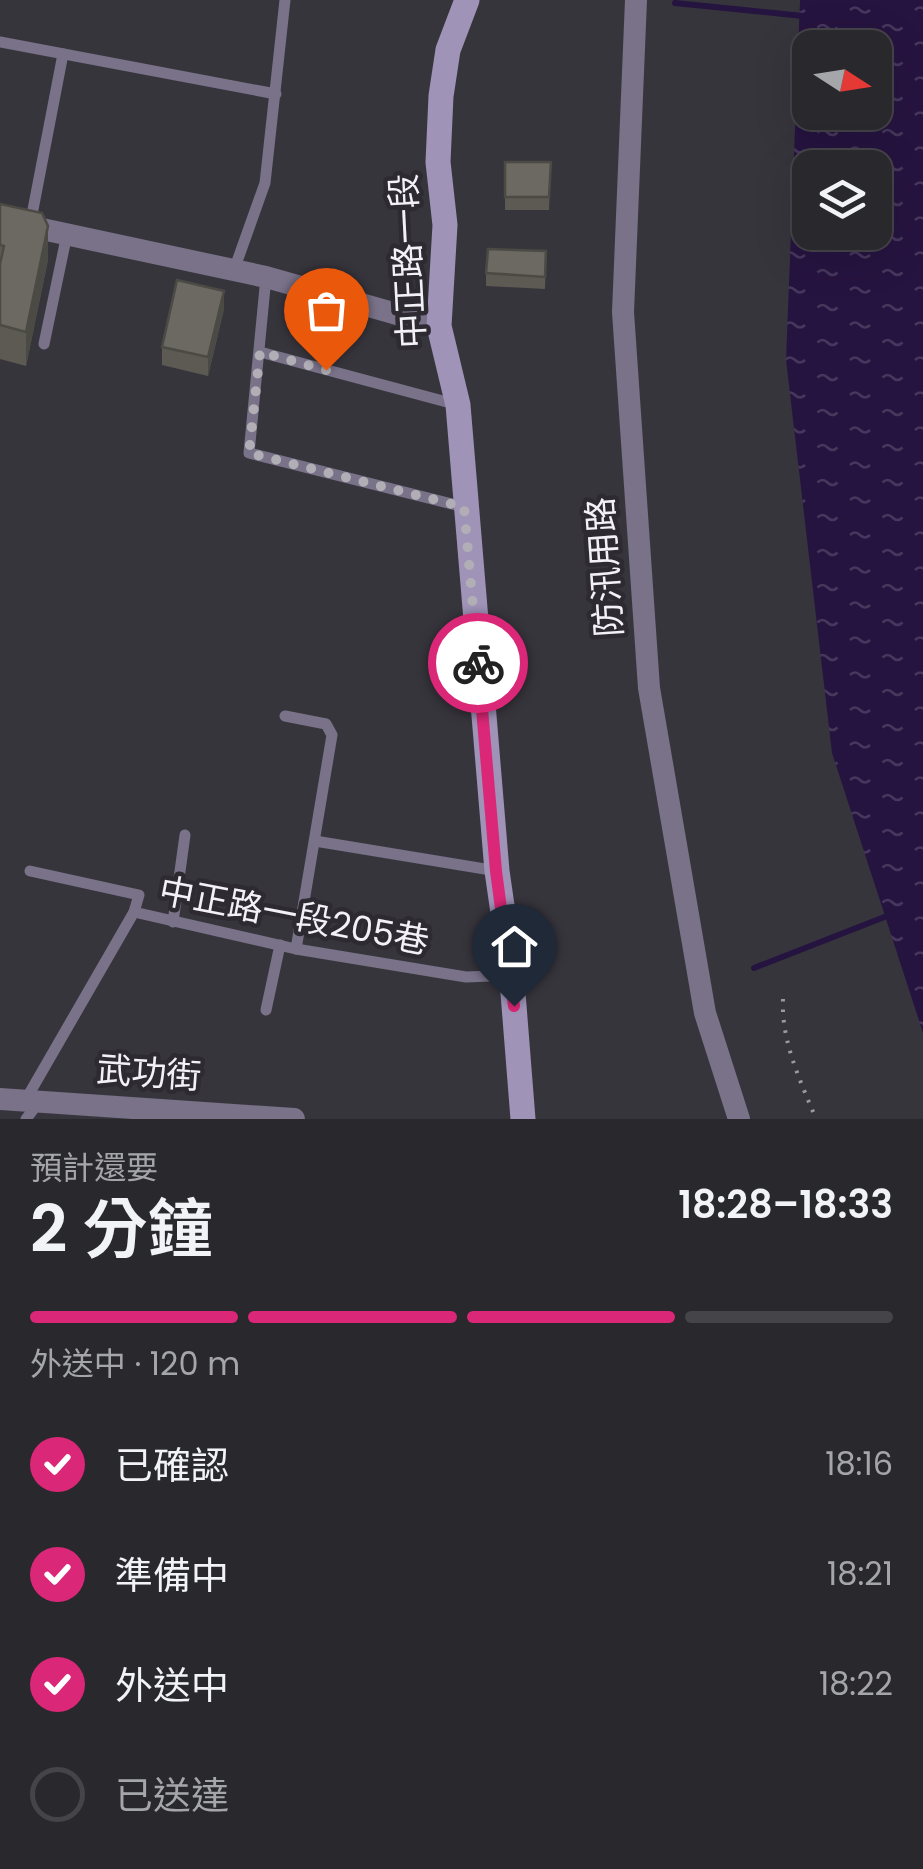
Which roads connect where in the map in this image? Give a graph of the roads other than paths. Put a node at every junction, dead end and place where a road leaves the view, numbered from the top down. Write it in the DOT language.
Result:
graph roads {
  1 [pos="285,0"];
  2 [pos="467,0"];
  3 [pos="636,0"];
  4 [pos="0,42"];
  5 [pos="63,54"];
  6 [pos="276,94"];
  7 [pos="0,220"];
  8 [pos="30,225"];
  9 [pos="67,234"];
  10 [pos="234,270"];
  11 [pos="266,278"];
  12 [pos="438,326"];
  13 [pos="44,344"];
  14 [pos="260,352"];
  15 [pos="458,405"];
  16 [pos="464,507"];
  17 [pos="285,716"];
  18 [pos="185,836"];
  19 [pos="315,841"];
  20 [pos="496,871"];
  21 [pos="30,872"];
  22 [pos="134,912"];
  23 [pos="174,922"];
  24 [pos="280,946"];
  25 [pos="296,949"];
  26 [pos="512,968"];
  27 [pos="266,1010"];
  28 [pos="0,1099"];
  29 [pos="30,1107"];
  30 [pos="160,1114"];
  31 [pos="294,1119"];
  32 [pos="524,1119"];
  33 [pos="739,1119"];
  1 -- 6 [label="lane"];
  2 -- 12 [label="street, 中正路一段"];
  3 -- 33 [label="street, 防汛用路"];
  4 -- 5 [label="lane"];
  5 -- 6 [label="lane"];
  5 -- 8 [label="lane"];
  6 -- 10 [label="lane"];
  7 -- 8 [label="street"];
  8 -- 9 [label="street"];
  9 -- 10 [label="street"];
  9 -- 13 [label="lane"];
  10 -- 11 [label="street"];
  11 -- 12 [label="street"];
  11 -- 14 [label="lane"];
  12 -- 15 [label="street, 中正路一段"];
  14 -- 15 [label="lane"];
  14 -- 16 [label="lane"];
  15 -- 16 [label="street, 中正路一段"];
  16 -- 20 [label="street, 中正路一段"];
  17 -- 19 [label="lane"];
  18 -- 23 [label="lane"];
  19 -- 20 [label="lane"];
  19 -- 25 [label="lane"];
  20 -- 26 [label="street, 中正路一段"];
  21 -- 22 [label="lane, 中正路一段205巷"];
  22 -- 23 [label="lane, 中正路一段205巷"];
  22 -- 29 [label="lane"];
  23 -- 24 [label="lane, 中正路一段205巷"];
  24 -- 25 [label="lane, 中正路一段205巷"];
  24 -- 27 [label="lane"];
  25 -- 26 [label="lane, 中正路一段205巷"];
  26 -- 32 [label="street, 中正路一段"];
  28 -- 29 [label="street, 武功街"];
  29 -- 30 [label="street, 武功街"];
  30 -- 31 [label="street, 武功街"];
}
